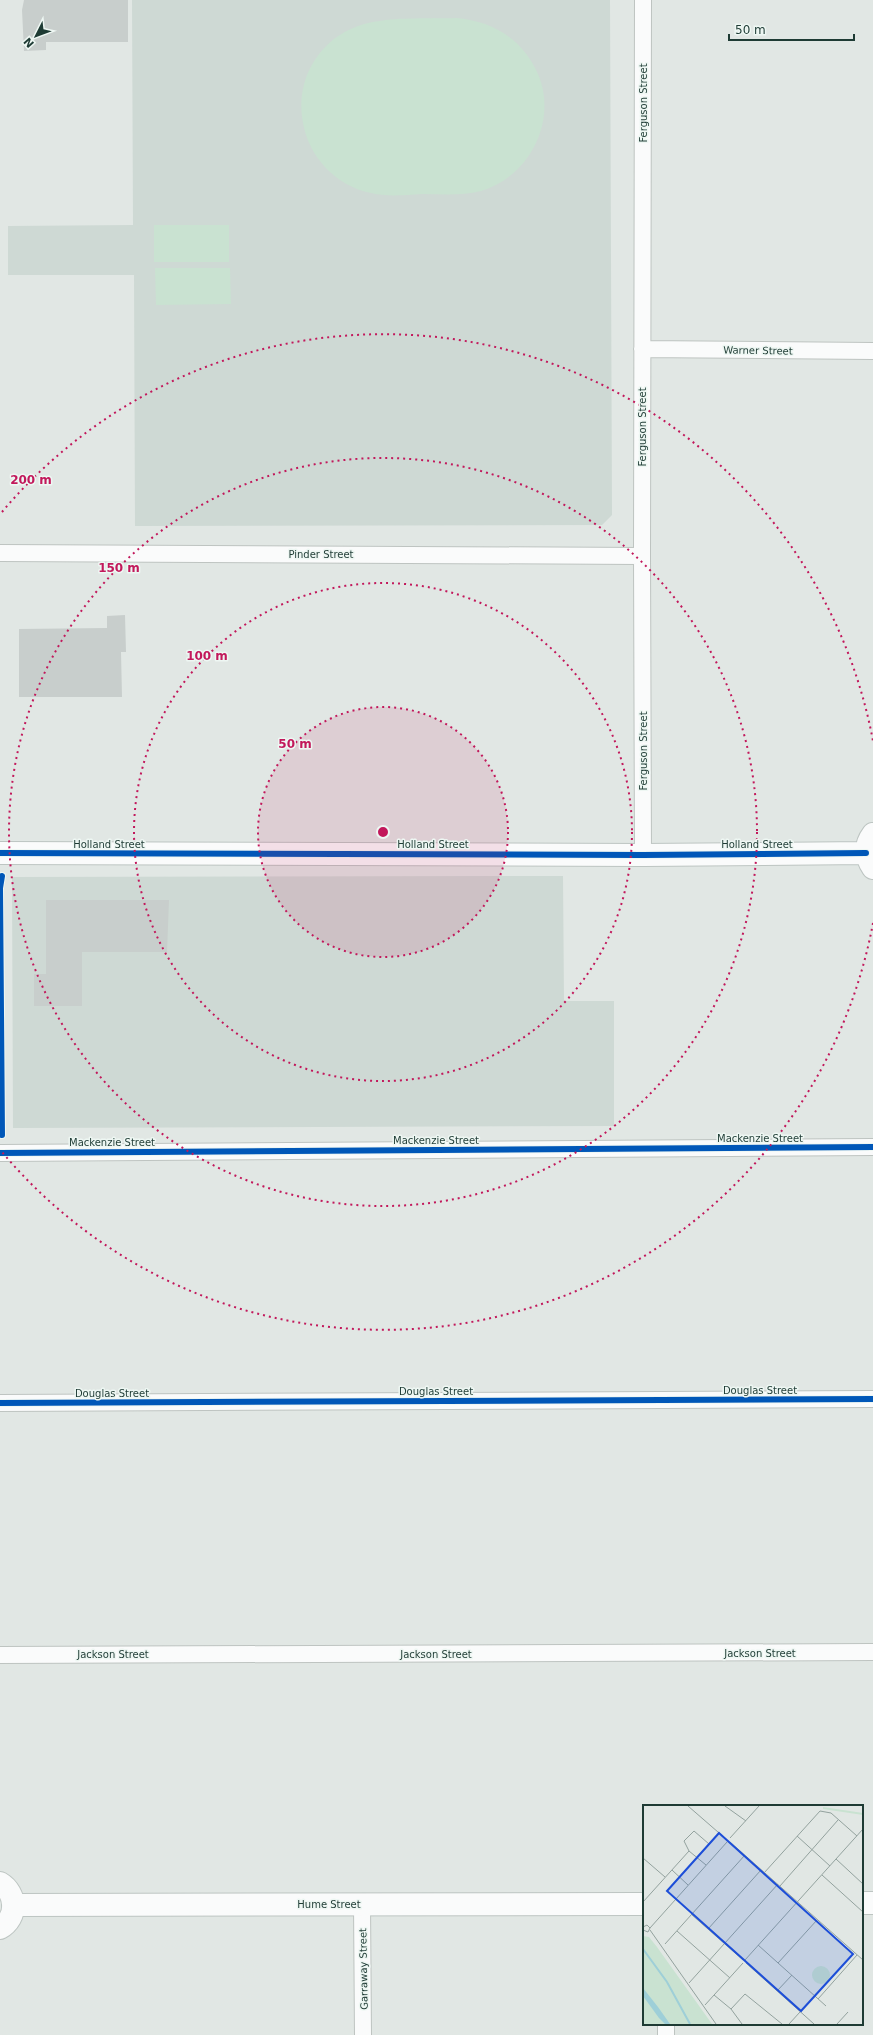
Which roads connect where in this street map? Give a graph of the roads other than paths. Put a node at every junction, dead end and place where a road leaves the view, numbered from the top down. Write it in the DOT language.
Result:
graph roads {
  1 [pos="643,0"];
  2 [pos="642,349"];
  3 [pos="873,351"];
  4 [pos="0,553"];
  5 [pos="642,556"];
  6 [pos="871,852"];
  7 [pos="0,853"];
  8 [pos="643,855"];
  9 [pos="873,1147"];
  10 [pos="0,1153"];
  11 [pos="873,1399"];
  12 [pos="0,1403"];
  13 [pos="873,1652"];
  14 [pos="0,1655"];
  15 [pos="0,1883"];
  16 [pos="362,1904"];
  17 [pos="643,1904"];
  18 [pos="13,1905"];
  19 [pos="0,1928"];
  20 [pos="363,2035"];
  1 -- 2 [label="street, Ferguson Street"];
  2 -- 3 [label="street, Warner Street"];
  2 -- 5 [label="street, Ferguson Street"];
  4 -- 5 [label="street, Pinder Street"];
  5 -- 8 [label="street, Ferguson Street"];
  6 -- 8 [label="street, Holland Street"];
  7 -- 8 [label="street, Holland Street"];
  9 -- 10 [label="street, Mackenzie Street"];
  11 -- 12 [label="street, Douglas Street"];
  13 -- 14 [label="street, Jackson Street"];
  15 -- 18 [label="street"];
  16 -- 17 [label="street, Hume Street"];
  16 -- 18 [label="street, Hume Street"];
  16 -- 20 [label="street, Garraway Street"];
  18 -- 19 [label="street"];
}
